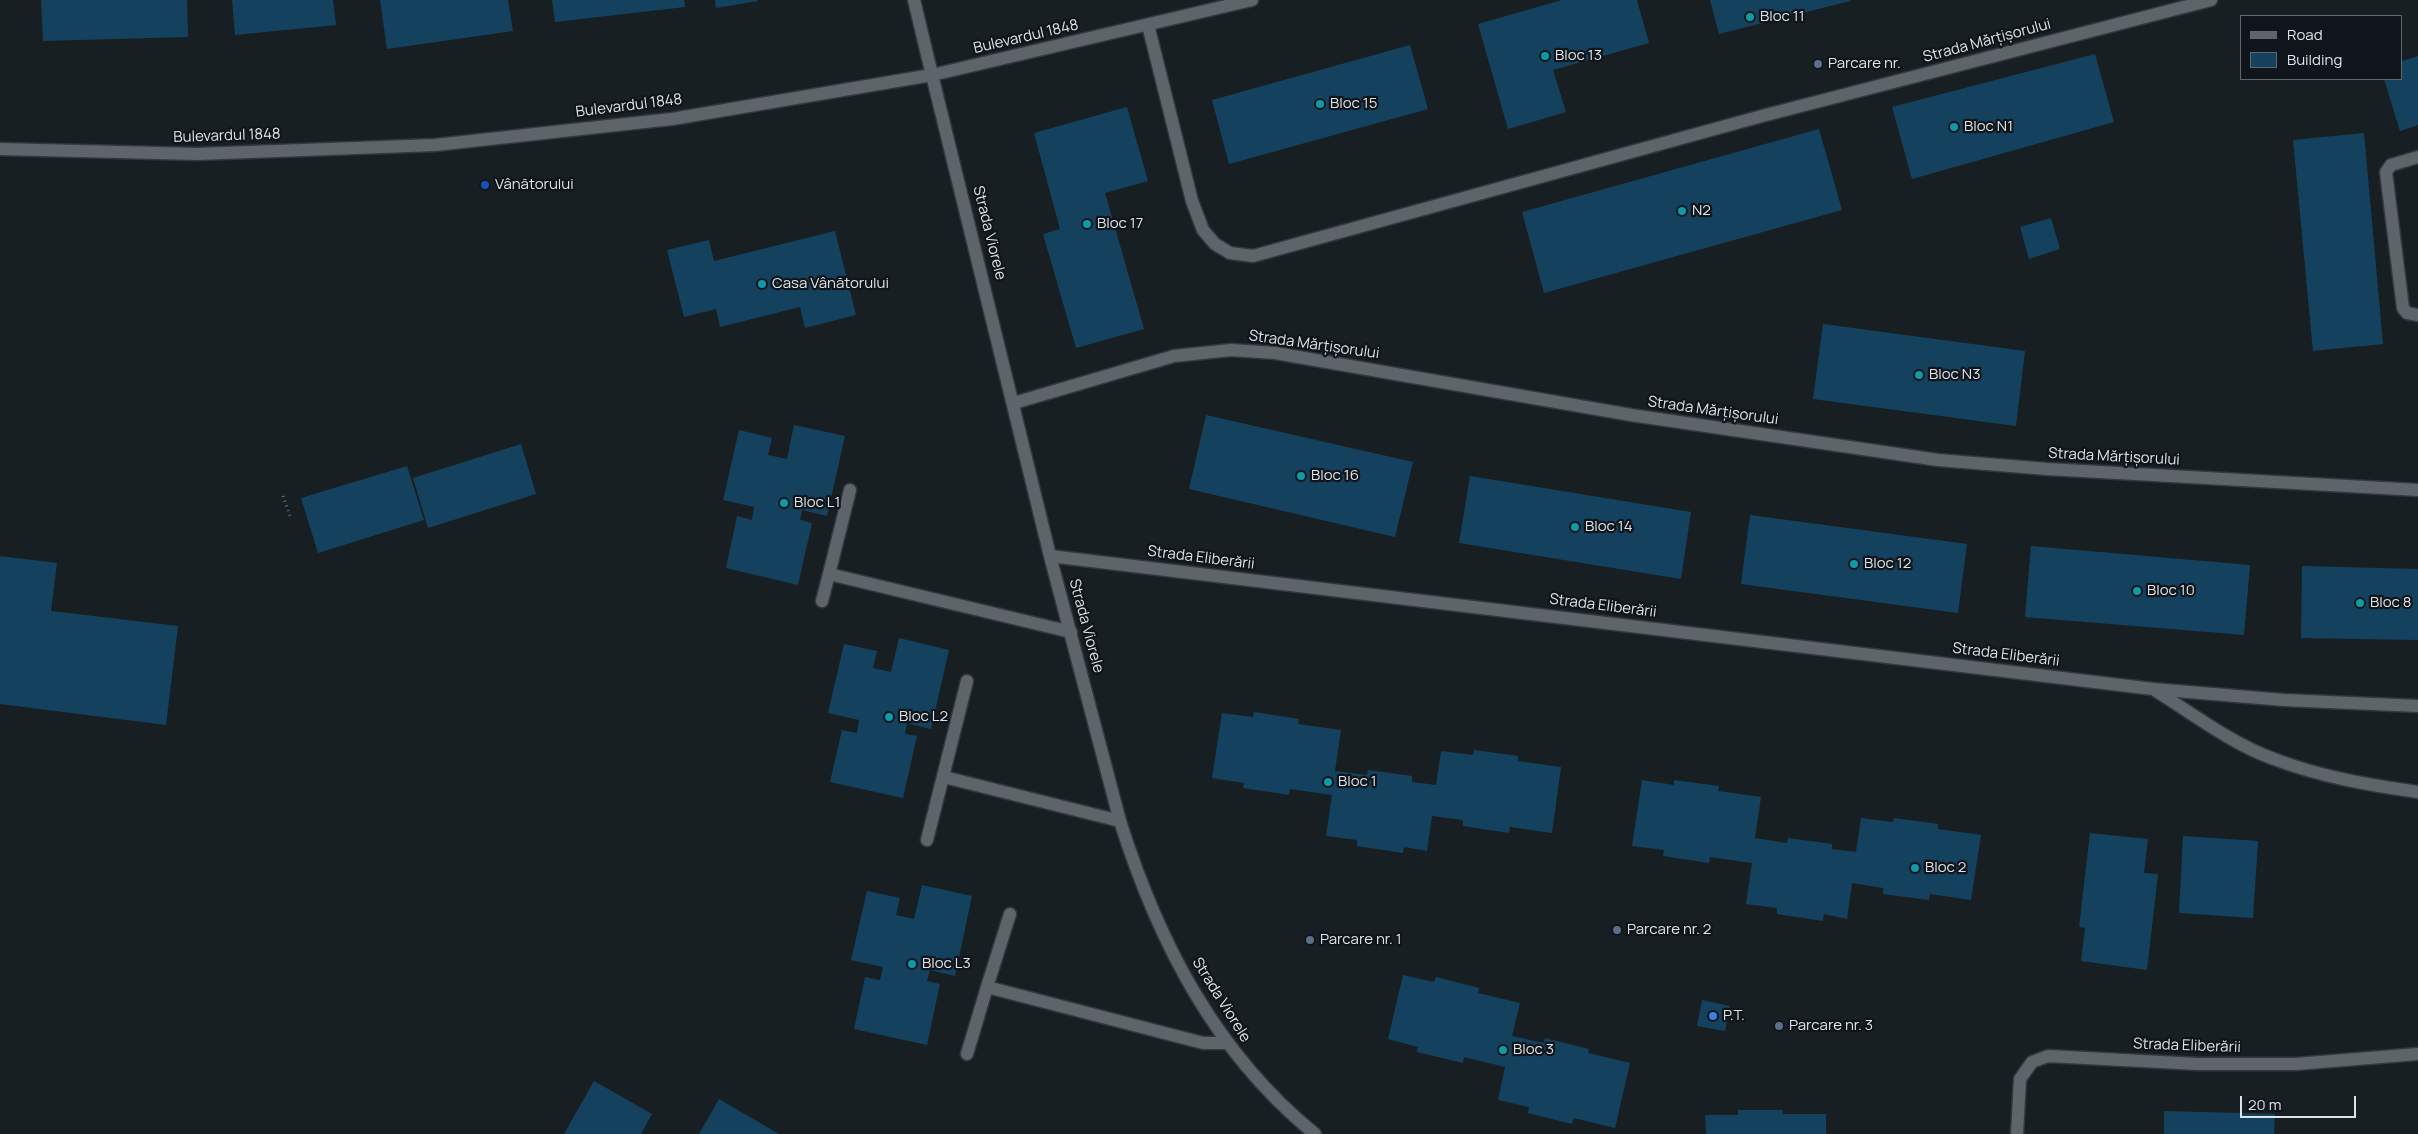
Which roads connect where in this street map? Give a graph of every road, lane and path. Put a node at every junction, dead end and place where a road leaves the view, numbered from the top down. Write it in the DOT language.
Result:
graph roads {
  1 [pos="914,0"];
  2 [pos="1252,0"];
  3 [pos="2211,0"];
  4 [pos="1148,25"];
  5 [pos="932,75"];
  6 [pos="0,149"];
  7 [pos="2418,157"];
  8 [pos="2418,315"];
  9 [pos="1014,403"];
  10 [pos="850,490"];
  11 [pos="2418,490"];
  12 [pos="283,496"];
  13 [pos="290,516"];
  14 [pos="1050,556"];
  15 [pos="829,574"];
  16 [pos="822,601"];
  17 [pos="1071,632"];
  18 [pos="967,681"];
  19 [pos="2153,689"];
  20 [pos="2418,706"];
  21 [pos="944,777"];
  22 [pos="2418,792"];
  23 [pos="1120,821"];
  24 [pos="926,840"];
  25 [pos="1010,914"];
  26 [pos="988,987"];
  27 [pos="1226,1043"];
  28 [pos="967,1054"];
  29 [pos="2418,1054"];
  30 [pos="1315,1134"];
  31 [pos="2016,1134"];
  1 -- 5 [label="street, Strada Viorele"];
  2 -- 4 [label="street, Bulevardul 1848"];
  3 -- 4 [label="street, Strada Mărțișorului"];
  4 -- 5 [label="street, Bulevardul 1848"];
  5 -- 6 [label="street, Bulevardul 1848"];
  5 -- 9 [label="street, Strada Viorele"];
  7 -- 8 [label="street"];
  9 -- 11 [label="street, Strada Mărțișorului"];
  9 -- 14 [label="street, Strada Viorele"];
  10 -- 15 [label="street"];
  12 -- 13 [label="path"];
  14 -- 17 [label="street, Strada Viorele"];
  14 -- 19 [label="street, Strada Eliberării"];
  15 -- 16 [label="street"];
  15 -- 17 [label="street"];
  17 -- 23 [label="street, Strada Viorele"];
  18 -- 21 [label="street"];
  19 -- 20 [label="street, Strada Eliberării"];
  19 -- 22 [label="street, Strada Eliberării"];
  21 -- 23 [label="street"];
  21 -- 24 [label="street"];
  23 -- 27 [label="street, Strada Viorele"];
  25 -- 26 [label="street"];
  26 -- 27 [label="street"];
  26 -- 28 [label="street"];
  27 -- 30 [label="street, Strada Viorele"];
  29 -- 31 [label="street, Strada Eliberării"];
}
